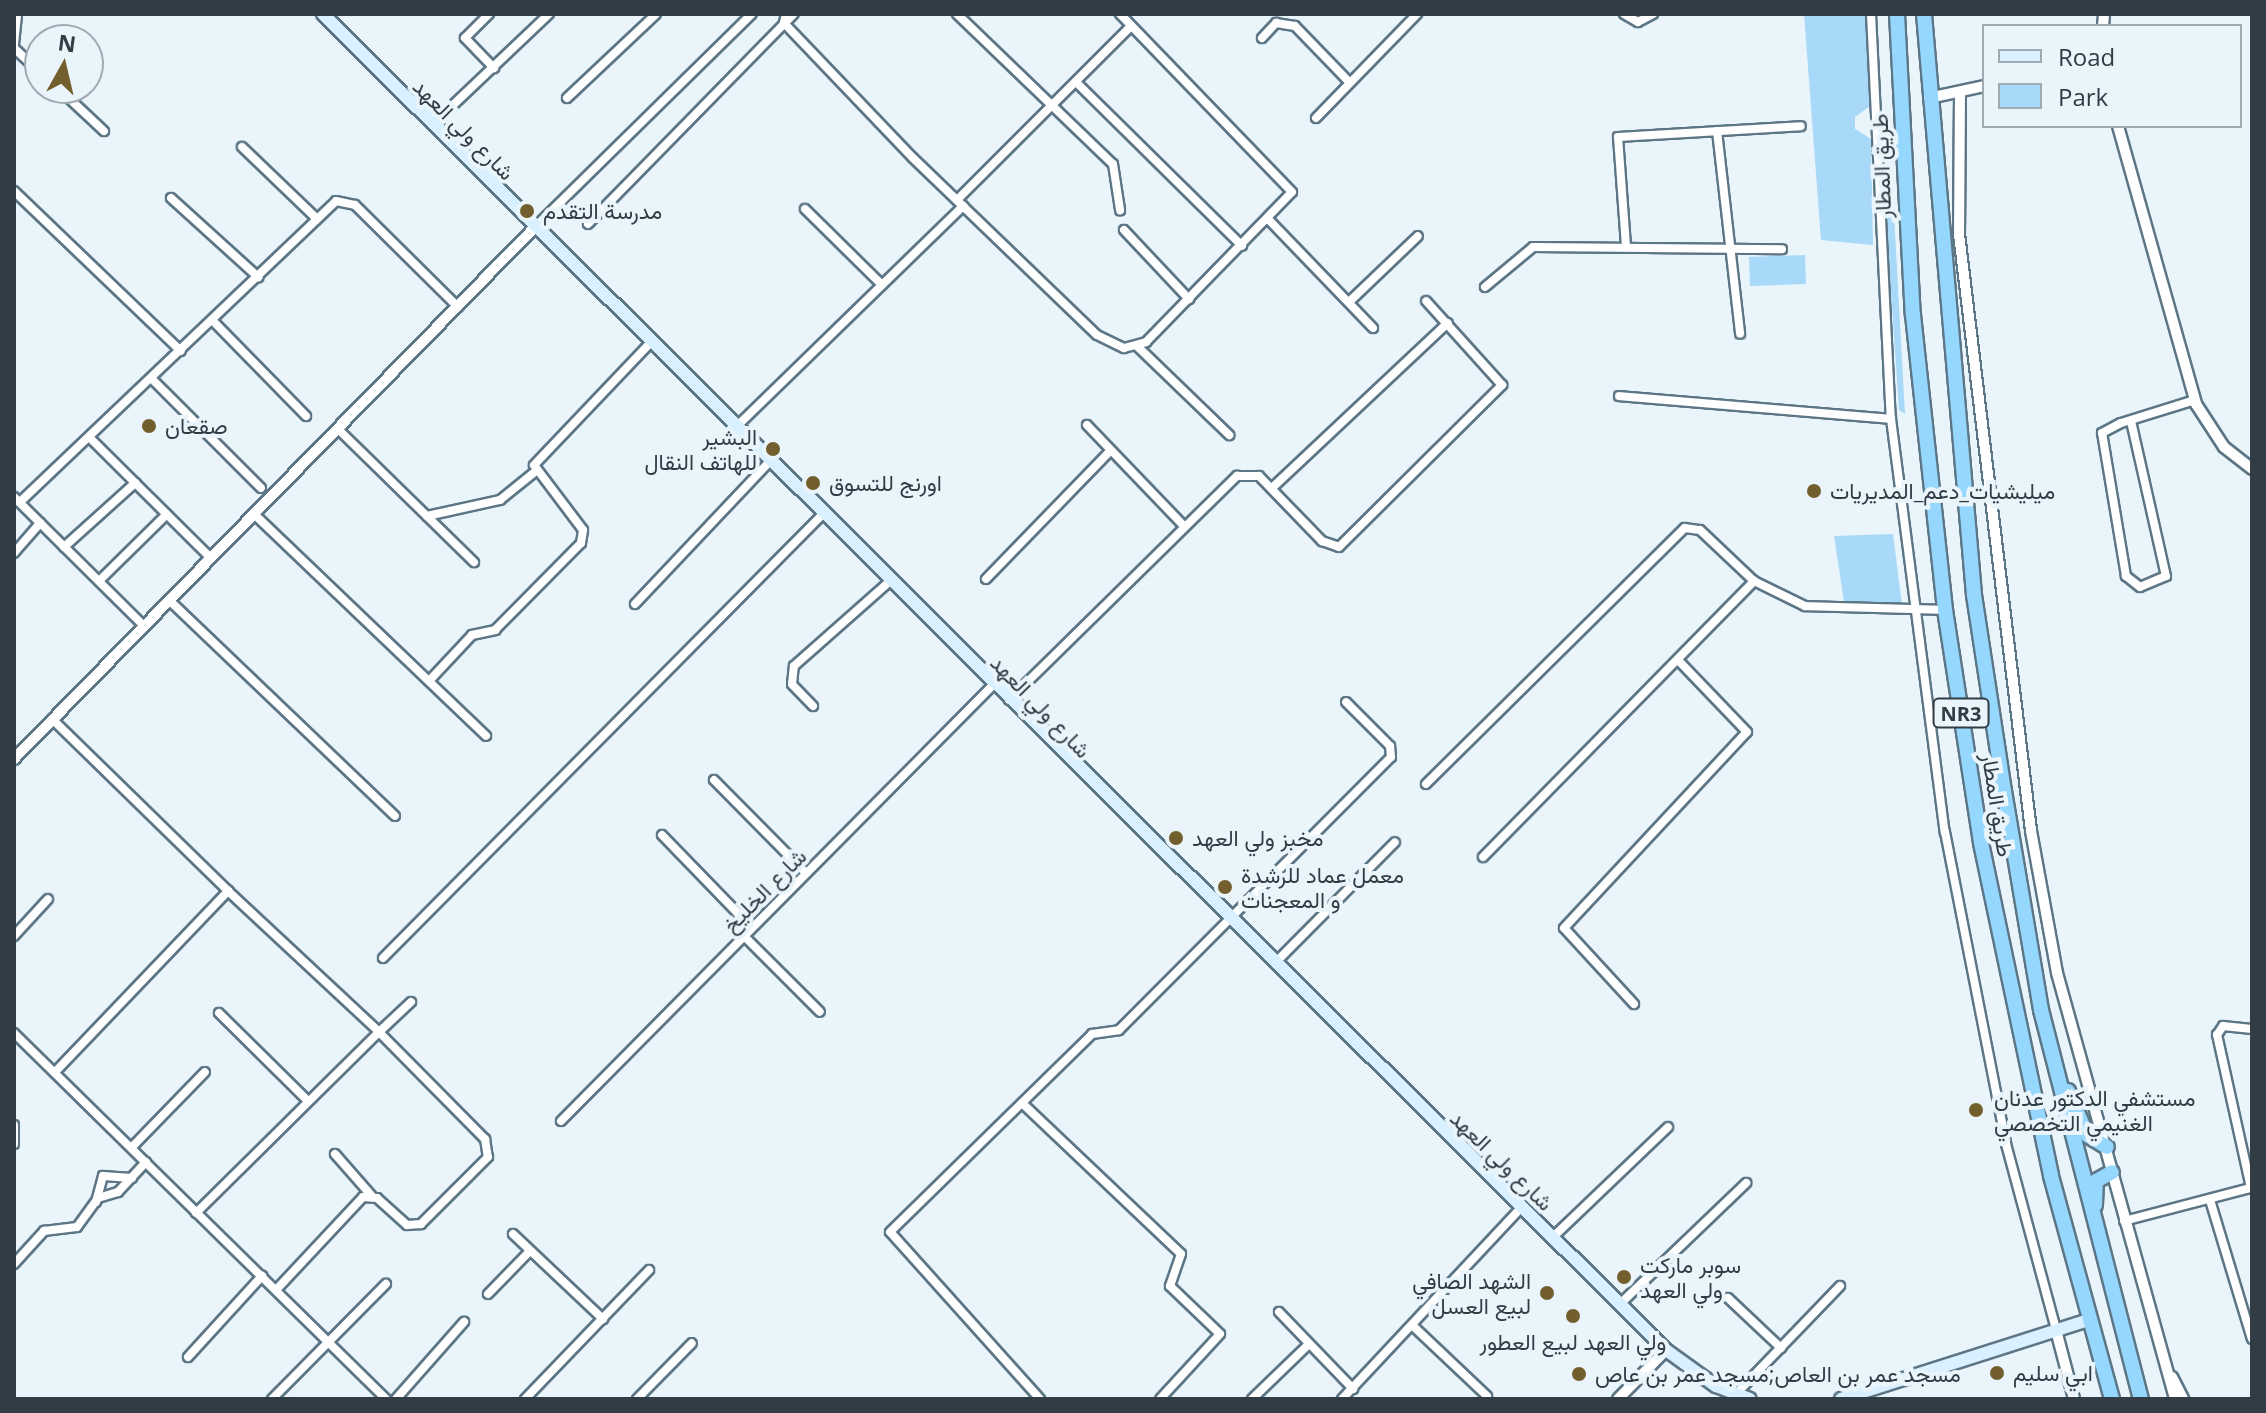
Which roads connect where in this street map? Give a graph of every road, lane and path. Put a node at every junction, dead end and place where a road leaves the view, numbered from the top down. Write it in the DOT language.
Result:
graph roads {
  1 [pos="17,14"];
  2 [pos="323,14"];
  3 [pos="489,14"];
  4 [pos="549,14"];
  5 [pos="656,14"];
  6 [pos="752,14"];
  7 [pos="794,14"];
  8 [pos="957,14"];
  9 [pos="1120,14"];
  10 [pos="1417,14"];
  11 [pos="1624,14"];
  12 [pos="1653,14"];
  13 [pos="1871,14"];
  14 [pos="1897,14"];
  15 [pos="1924,14"];
  16 [pos="785,18"];
  17 [pos="1131,26"];
  18 [pos="16,30"];
  19 [pos="1262,38"];
  20 [pos="14,46"];
  21 [pos="494,68"];
  22 [pos="1350,83"];
  23 [pos="1079,85"];
  24 [pos="1982,87"];
  25 [pos="1960,93"];
  26 [pos="567,98"];
  27 [pos="1929,98"];
  28 [pos="75,104"];
  29 [pos="1051,110"];
  30 [pos="1316,118"];
  31 [pos="432,125"];
  32 [pos="1801,126"];
  33 [pos="2119,128"];
  34 [pos="104,131"];
  35 [pos="1717,131"];
  36 [pos="242,147"];
  37 [pos="14,191"];
  38 [pos="171,198"];
  39 [pos="960,203"];
  40 [pos="805,209"];
  41 [pos="1120,210"];
  42 [pos="317,219"];
  43 [pos="1269,220"];
  44 [pos="588,224"];
  45 [pos="535,227"];
  46 [pos="1124,230"];
  47 [pos="1418,236"];
  48 [pos="1242,246"];
  49 [pos="1626,246"];
  50 [pos="1729,247"];
  51 [pos="1782,249"];
  52 [pos="258,277"];
  53 [pos="882,285"];
  54 [pos="1485,287"];
  55 [pos="1189,299"];
  56 [pos="1426,301"];
  57 [pos="1349,302"];
  58 [pos="458,307"];
  59 [pos="213,321"];
  60 [pos="1448,323"];
  61 [pos="1373,328"];
  62 [pos="1740,334"];
  63 [pos="652,341"];
  64 [pos="1138,347"];
  65 [pos="181,351"];
  66 [pos="152,379"];
  67 [pos="1619,396"];
  68 [pos="2195,400"];
  69 [pos="306,416"];
  70 [pos="1891,419"];
  71 [pos="2131,421"];
  72 [pos="1087,425"];
  73 [pos="736,427"];
  74 [pos="339,430"];
  75 [pos="1229,435"];
  76 [pos="90,438"];
  77 [pos="1110,451"];
  78 [pos="770,461"];
  79 [pos="2252,469"];
  80 [pos="536,471"];
  81 [pos="135,483"];
  82 [pos="261,488"];
  83 [pos="1272,488"];
  84 [pos="17,500"];
  85 [pos="167,514"];
  86 [pos="254,514"];
  87 [pos="823,514"];
  88 [pos="427,516"];
  89 [pos="40,523"];
  90 [pos="1183,525"];
  91 [pos="64,547"];
  92 [pos="14,553"];
  93 [pos="211,558"];
  94 [pos="474,562"];
  95 [pos="986,579"];
  96 [pos="99,581"];
  97 [pos="890,581"];
  98 [pos="1754,581"];
  99 [pos="170,601"];
  100 [pos="635,604"];
  101 [pos="1945,610"];
  102 [pos="1915,611"];
  103 [pos="144,626"];
  104 [pos="1679,661"];
  105 [pos="429,681"];
  106 [pos="993,685"];
  107 [pos="1008,701"];
  108 [pos="1346,702"];
  109 [pos="813,706"];
  110 [pos="52,719"];
  111 [pos="486,736"];
  112 [pos="14,759"];
  113 [pos="714,780"];
  114 [pos="1426,784"];
  115 [pos="395,816"];
  116 [pos="662,835"];
  117 [pos="1395,842"];
  118 [pos="1483,857"];
  119 [pos="806,873"];
  120 [pos="228,891"];
  121 [pos="48,899"];
  122 [pos="1236,917"];
  123 [pos="752,928"];
  124 [pos="14,936"];
  125 [pos="744,936"];
  126 [pos="383,958"];
  127 [pos="1275,964"];
  128 [pos="411,1002"];
  129 [pos="1634,1004"];
  130 [pos="820,1012"];
  131 [pos="219,1013"];
  132 [pos="2252,1029"];
  133 [pos="379,1032"];
  134 [pos="16,1040"];
  135 [pos="2049,1041"];
  136 [pos="57,1070"];
  137 [pos="205,1072"];
  138 [pos="308,1101"];
  139 [pos="1022,1103"];
  140 [pos="561,1121"];
  141 [pos="14,1125"];
  142 [pos="1668,1127"];
  143 [pos="14,1144"];
  144 [pos="133,1146"];
  145 [pos="2107,1147"];
  146 [pos="335,1154"];
  147 [pos="146,1162"];
  148 [pos="2112,1172"];
  149 [pos="132,1178"];
  150 [pos="1746,1183"];
  151 [pos="371,1195"];
  152 [pos="2210,1200"];
  153 [pos="96,1203"];
  154 [pos="1521,1208"];
  155 [pos="196,1213"];
  156 [pos="2124,1221"];
  157 [pos="513,1234"];
  158 [pos="1553,1237"];
  159 [pos="2097,1237"];
  160 [pos="530,1251"];
  161 [pos="14,1264"];
  162 [pos="649,1270"];
  163 [pos="262,1276"];
  164 [pos="386,1284"];
  165 [pos="1840,1286"];
  166 [pos="277,1289"];
  167 [pos="488,1294"];
  168 [pos="1728,1298"];
  169 [pos="1620,1304"];
  170 [pos="1279,1312"];
  171 [pos="603,1319"];
  172 [pos="2089,1320"];
  173 [pos="464,1322"];
  174 [pos="1413,1326"];
  175 [pos="2057,1334"];
  176 [pos="2252,1339"];
  177 [pos="330,1343"];
  178 [pos="692,1343"];
  179 [pos="1309,1344"];
  180 [pos="1781,1348"];
  181 [pos="1666,1350"];
  182 [pos="188,1357"];
  183 [pos="2171,1375"];
  184 [pos="1353,1389"];
  185 [pos="1736,1394"];
  186 [pos="1487,1396"];
  187 [pos="272,1399"];
  188 [pos="386,1399"];
  189 [pos="396,1399"];
  190 [pos="525,1399"];
  191 [pos="637,1399"];
  192 [pos="1040,1399"];
  193 [pos="1160,1399"];
  194 [pos="1252,1399"];
  195 [pos="1342,1399"];
  196 [pos="1618,1399"];
  197 [pos="1750,1399"];
  198 [pos="1841,1399"];
  199 [pos="2074,1399"];
  200 [pos="2112,1399"];
  201 [pos="2141,1399"];
  202 [pos="2175,1399"];
  203 [pos="2183,1399"];
  1 -- 18 [label="street"];
  2 -- 31 [label="main road, شارع ولي العهد"];
  3 -- 21 [label="street"];
  4 -- 21 [label="street"];
  5 -- 26 [label="street"];
  6 -- 45 [label="street"];
  7 -- 16 [label="street"];
  8 -- 29 [label="street"];
  9 -- 17 [label="street"];
  10 -- 22 [label="street"];
  11 -- 12 [label="street"];
  13 -- 70 [label="street"];
  14 -- 101 [label="highway, طريق المطار / NR3"];
  15 -- 27 [label="highway, طريق المطار / NR3"];
  16 -- 39 [label="street"];
  16 -- 44 [label="street"];
  17 -- 23 [label="street"];
  17 -- 43 [label="street"];
  18 -- 20 [label="street"];
  19 -- 22 [label="street"];
  21 -- 31 [label="street"];
  22 -- 30 [label="street"];
  23 -- 29 [label="street"];
  23 -- 48 [label="street"];
  24 -- 25 [label="street"];
  25 -- 27 [label="street"];
  25 -- 145 [label="street"];
  27 -- 135 [label="highway, طريق المطار / NR3"];
  28 -- 34 [label="street"];
  29 -- 39 [label="street"];
  29 -- 41 [label="street"];
  31 -- 45 [label="main road, شارع ولي العهد"];
  32 -- 35 [label="street"];
  33 -- 68 [label="street"];
  35 -- 49 [label="street"];
  35 -- 50 [label="street"];
  36 -- 42 [label="street"];
  37 -- 65 [label="street"];
  38 -- 52 [label="street"];
  39 -- 53 [label="street"];
  39 -- 64 [label="street"];
  40 -- 53 [label="street"];
  42 -- 52 [label="street"];
  42 -- 58 [label="street"];
  43 -- 48 [label="street"];
  43 -- 57 [label="street"];
  45 -- 58 [label="street"];
  45 -- 63 [label="main road, شارع ولي العهد"];
  46 -- 55 [label="street"];
  47 -- 57 [label="street"];
  48 -- 55 [label="street"];
  49 -- 50 [label="street"];
  49 -- 54 [label="street"];
  50 -- 51 [label="street"];
  50 -- 62 [label="street"];
  52 -- 59 [label="street"];
  53 -- 73 [label="street"];
  55 -- 64 [label="street"];
  56 -- 60 [label="street"];
  57 -- 61 [label="street"];
  58 -- 74 [label="street"];
  59 -- 65 [label="street"];
  59 -- 69 [label="street"];
  60 -- 83 [label="street"];
  60 -- 83 [label="street"];
  63 -- 73 [label="main road, شارع ولي العهد"];
  63 -- 80 [label="street"];
  64 -- 75 [label="street"];
  65 -- 66 [label="street"];
  66 -- 76 [label="street"];
  66 -- 82 [label="street"];
  67 -- 70 [label="street"];
  68 -- 71 [label="street"];
  68 -- 79 [label="street"];
  70 -- 102 [label="street"];
  71 -- 71 [label="street"];
  72 -- 77 [label="street"];
  73 -- 78 [label="main road, شارع ولي العهد"];
  74 -- 86 [label="street"];
  74 -- 88 [label="street"];
  76 -- 81 [label="street"];
  76 -- 84 [label="street"];
  77 -- 90 [label="street"];
  77 -- 95 [label="street"];
  78 -- 87 [label="main road, شارع ولي العهد"];
  78 -- 100 [label="street"];
  80 -- 88 [label="street"];
  80 -- 105 [label="street"];
  81 -- 85 [label="street"];
  81 -- 91 [label="street"];
  83 -- 90 [label="street"];
  84 -- 89 [label="street"];
  85 -- 93 [label="street"];
  85 -- 96 [label="street"];
  86 -- 93 [label="street"];
  86 -- 105 [label="street"];
  87 -- 97 [label="main road, شارع ولي العهد"];
  87 -- 126 [label="street"];
  88 -- 94 [label="street"];
  89 -- 91 [label="street"];
  89 -- 92 [label="street"];
  90 -- 107 [label="street"];
  91 -- 96 [label="street"];
  93 -- 99 [label="street"];
  96 -- 103 [label="street"];
  97 -- 106 [label="main road, شارع ولي العهد"];
  97 -- 109 [label="street"];
  98 -- 102 [label="street"];
  98 -- 104 [label="street"];
  98 -- 114 [label="street"];
  99 -- 103 [label="street"];
  99 -- 115 [label="street"];
  101 -- 102 [label="street"];
  101 -- 172 [label="highway, طريق المطار / NR3"];
  102 -- 175 [label="street"];
  103 -- 110 [label="street"];
  104 -- 118 [label="street"];
  104 -- 129 [label="street"];
  105 -- 111 [label="street"];
  106 -- 107 [label="main road, شارع ولي العهد"];
  106 -- 119 [label="street, شارع الخليخ"];
  107 -- 122 [label="main road, شارع ولي العهد"];
  108 -- 122 [label="street"];
  110 -- 112 [label="street"];
  110 -- 120 [label="street"];
  113 -- 119 [label="street"];
  116 -- 123 [label="street"];
  117 -- 127 [label="street"];
  119 -- 123 [label="street, شارع الخليخ"];
  120 -- 133 [label="street"];
  120 -- 136 [label="street"];
  121 -- 124 [label="street"];
  122 -- 127 [label="main road, شارع ولي العهد"];
  122 -- 139 [label="street"];
  123 -- 125 [label="street, شارع الخليخ"];
  125 -- 130 [label="street"];
  125 -- 140 [label="street, شارع الخليخ"];
  127 -- 154 [label="main road, شارع ولي العهد"];
  128 -- 133 [label="street"];
  131 -- 138 [label="street"];
  132 -- 152 [label="street"];
  133 -- 138 [label="street"];
  133 -- 151 [label="street"];
  134 -- 136 [label="street"];
  135 -- 145 [label="highway"];
  135 -- 159 [label="highway, طريق المطار / NR3"];
  136 -- 144 [label="street"];
  137 -- 144 [label="street"];
  138 -- 155 [label="street"];
  139 -- 192 [label="street"];
  139 -- 193 [label="street"];
  141 -- 143 [label="street"];
  142 -- 158 [label="street"];
  144 -- 147 [label="street"];
  145 -- 148 [label="street"];
  146 -- 151 [label="street"];
  147 -- 149 [label="street"];
  147 -- 155 [label="street"];
  148 -- 156 [label="street"];
  148 -- 159 [label="highway"];
  149 -- 153 [label="street"];
  149 -- 153 [label="street"];
  150 -- 169 [label="street"];
  151 -- 166 [label="street"];
  152 -- 156 [label="street"];
  152 -- 176 [label="street"];
  153 -- 161 [label="street"];
  154 -- 158 [label="main road, شارع ولي العهد"];
  154 -- 174 [label="street"];
  155 -- 163 [label="street"];
  156 -- 183 [label="street"];
  157 -- 160 [label="street"];
  158 -- 169 [label="main road, شارع ولي العهد"];
  159 -- 201 [label="highway, طريق المطار / NR3"];
  160 -- 167 [label="street"];
  160 -- 171 [label="street"];
  162 -- 171 [label="street"];
  163 -- 166 [label="street"];
  163 -- 182 [label="street"];
  164 -- 177 [label="street"];
  165 -- 180 [label="street"];
  166 -- 177 [label="street"];
  168 -- 180 [label="street"];
  169 -- 181 [label="main road, شارع ولي العهد"];
  170 -- 179 [label="street"];
  171 -- 190 [label="street"];
  172 -- 175 [label="main road"];
  172 -- 200 [label="highway, طريق المطار / NR3"];
  173 -- 189 [label="street"];
  174 -- 184 [label="street"];
  174 -- 186 [label="street"];
  175 -- 198 [label="main road"];
  175 -- 199 [label="street"];
  177 -- 187 [label="street"];
  177 -- 188 [label="street"];
  178 -- 191 [label="street"];
  179 -- 184 [label="street"];
  179 -- 194 [label="street"];
  180 -- 185 [label="street"];
  181 -- 185 [label="main road, شارع ولي العهد"];
  181 -- 196 [label="street"];
  183 -- 202 [label="street"];
  183 -- 203 [label="street"];
  184 -- 195 [label="street"];
  185 -- 197 [label="main road, شارع ولي العهد"];
}
